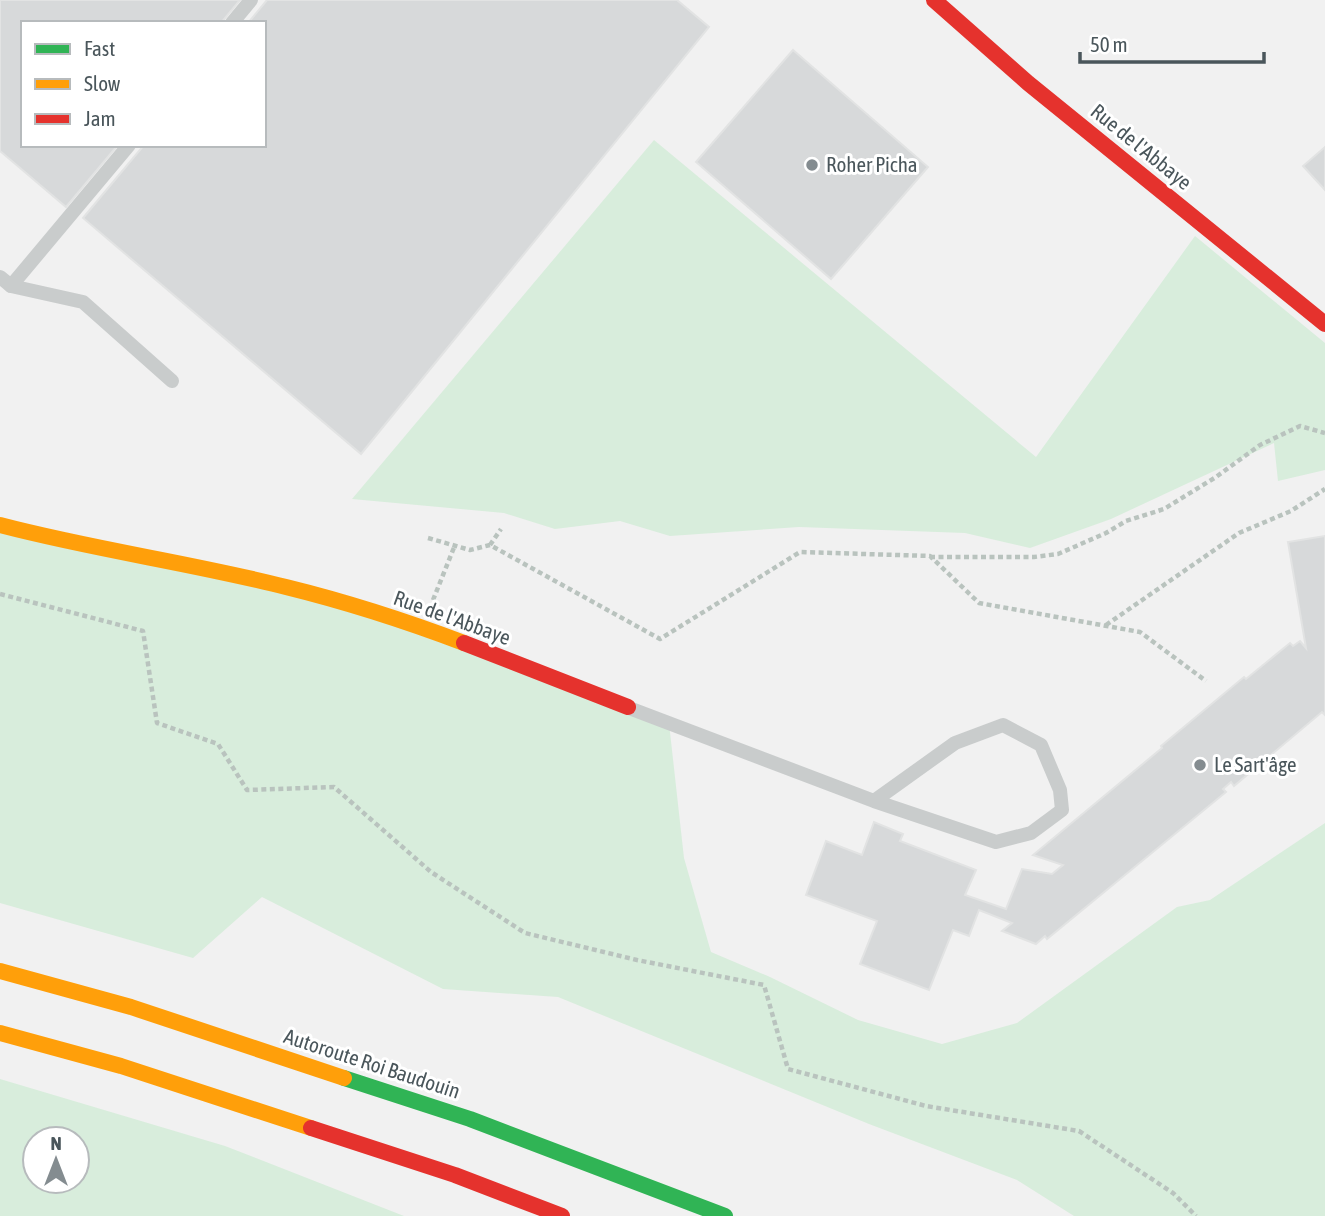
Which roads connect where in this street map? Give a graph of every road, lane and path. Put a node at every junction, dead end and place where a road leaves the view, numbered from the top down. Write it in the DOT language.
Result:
graph roads {
  1 [pos="251,0"];
  2 [pos="934,0"];
  3 [pos="234,21"];
  4 [pos="127,147"];
  5 [pos="5,282"];
  6 [pos="1325,324"];
  7 [pos="172,381"];
  8 [pos="1325,433"];
  9 [pos="1325,489"];
  10 [pos="0,525"];
  11 [pos="501,529"];
  12 [pos="428,538"];
  13 [pos="454,545"];
  14 [pos="490,545"];
  15 [pos="930,556"];
  16 [pos="0,594"];
  17 [pos="1105,626"];
  18 [pos="422,627"];
  19 [pos="1206,681"];
  20 [pos="628,707"];
  21 [pos="874,801"];
  22 [pos="0,971"];
  23 [pos="0,1032"];
  24 [pos="562,1216"];
  25 [pos="724,1216"];
  26 [pos="1196,1216"];
  1 -- 3 [label="lane"];
  2 -- 6 [label="main road, Rue de l'Abbaye"];
  4 -- 5 [label="lane"];
  5 -- 7 [label="lane"];
  8 -- 15 [label="path"];
  9 -- 17 [label="path"];
  10 -- 18 [label="main road, Rue de l'Abbaye"];
  11 -- 14 [label="path"];
  12 -- 13 [label="path"];
  13 -- 14 [label="path"];
  13 -- 18 [label="path"];
  14 -- 15 [label="path"];
  15 -- 17 [label="path"];
  16 -- 26 [label="path"];
  17 -- 19 [label="path"];
  18 -- 20 [label="main road, Rue de l'Abbaye"];
  20 -- 21 [label="lane, Rue de l'Abbaye"];
  21 -- 21 [label="lane, Rue de l'Abbaye"];
  22 -- 25 [label="main road, Autoroute Roi Baudouin"];
  23 -- 24 [label="main road"];
}
